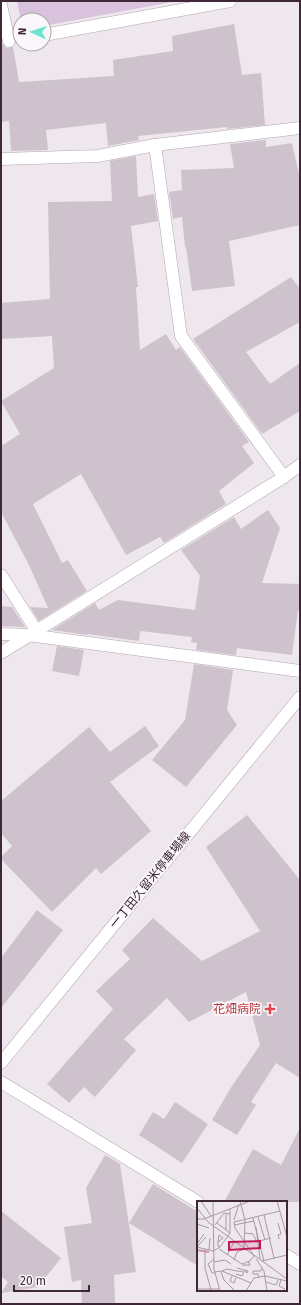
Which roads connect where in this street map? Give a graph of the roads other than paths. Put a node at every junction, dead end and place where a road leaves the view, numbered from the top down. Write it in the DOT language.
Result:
graph roads {
  1 [pos="230,1"];
  2 [pos="1,5"];
  3 [pos="52,34"];
  4 [pos="10,41"];
  5 [pos="300,128"];
  6 [pos="155,145"];
  7 [pos="1,159"];
  8 [pos="300,465"];
  9 [pos="284,477"];
  10 [pos="1,575"];
  11 [pos="32,632"];
  12 [pos="1,634"];
  13 [pos="1,653"];
  14 [pos="300,671"];
  15 [pos="300,697"];
  16 [pos="1,1063"];
  17 [pos="1,1082"];
  18 [pos="197,1201"];
  19 [pos="287,1256"];
  20 [pos="300,1264"];
  1 -- 3 [label="street"];
  2 -- 4 [label="street"];
  5 -- 6 [label="street"];
  6 -- 7 [label="street"];
  6 -- 9 [label="street"];
  8 -- 9 [label="street"];
  9 -- 11 [label="street"];
  10 -- 11 [label="street"];
  11 -- 12 [label="street"];
  11 -- 13 [label="street"];
  11 -- 14 [label="street"];
  15 -- 16 [label="street, 一丁田久留米停車場線"];
  17 -- 18 [label="street"];
  19 -- 20 [label="street"];
}
